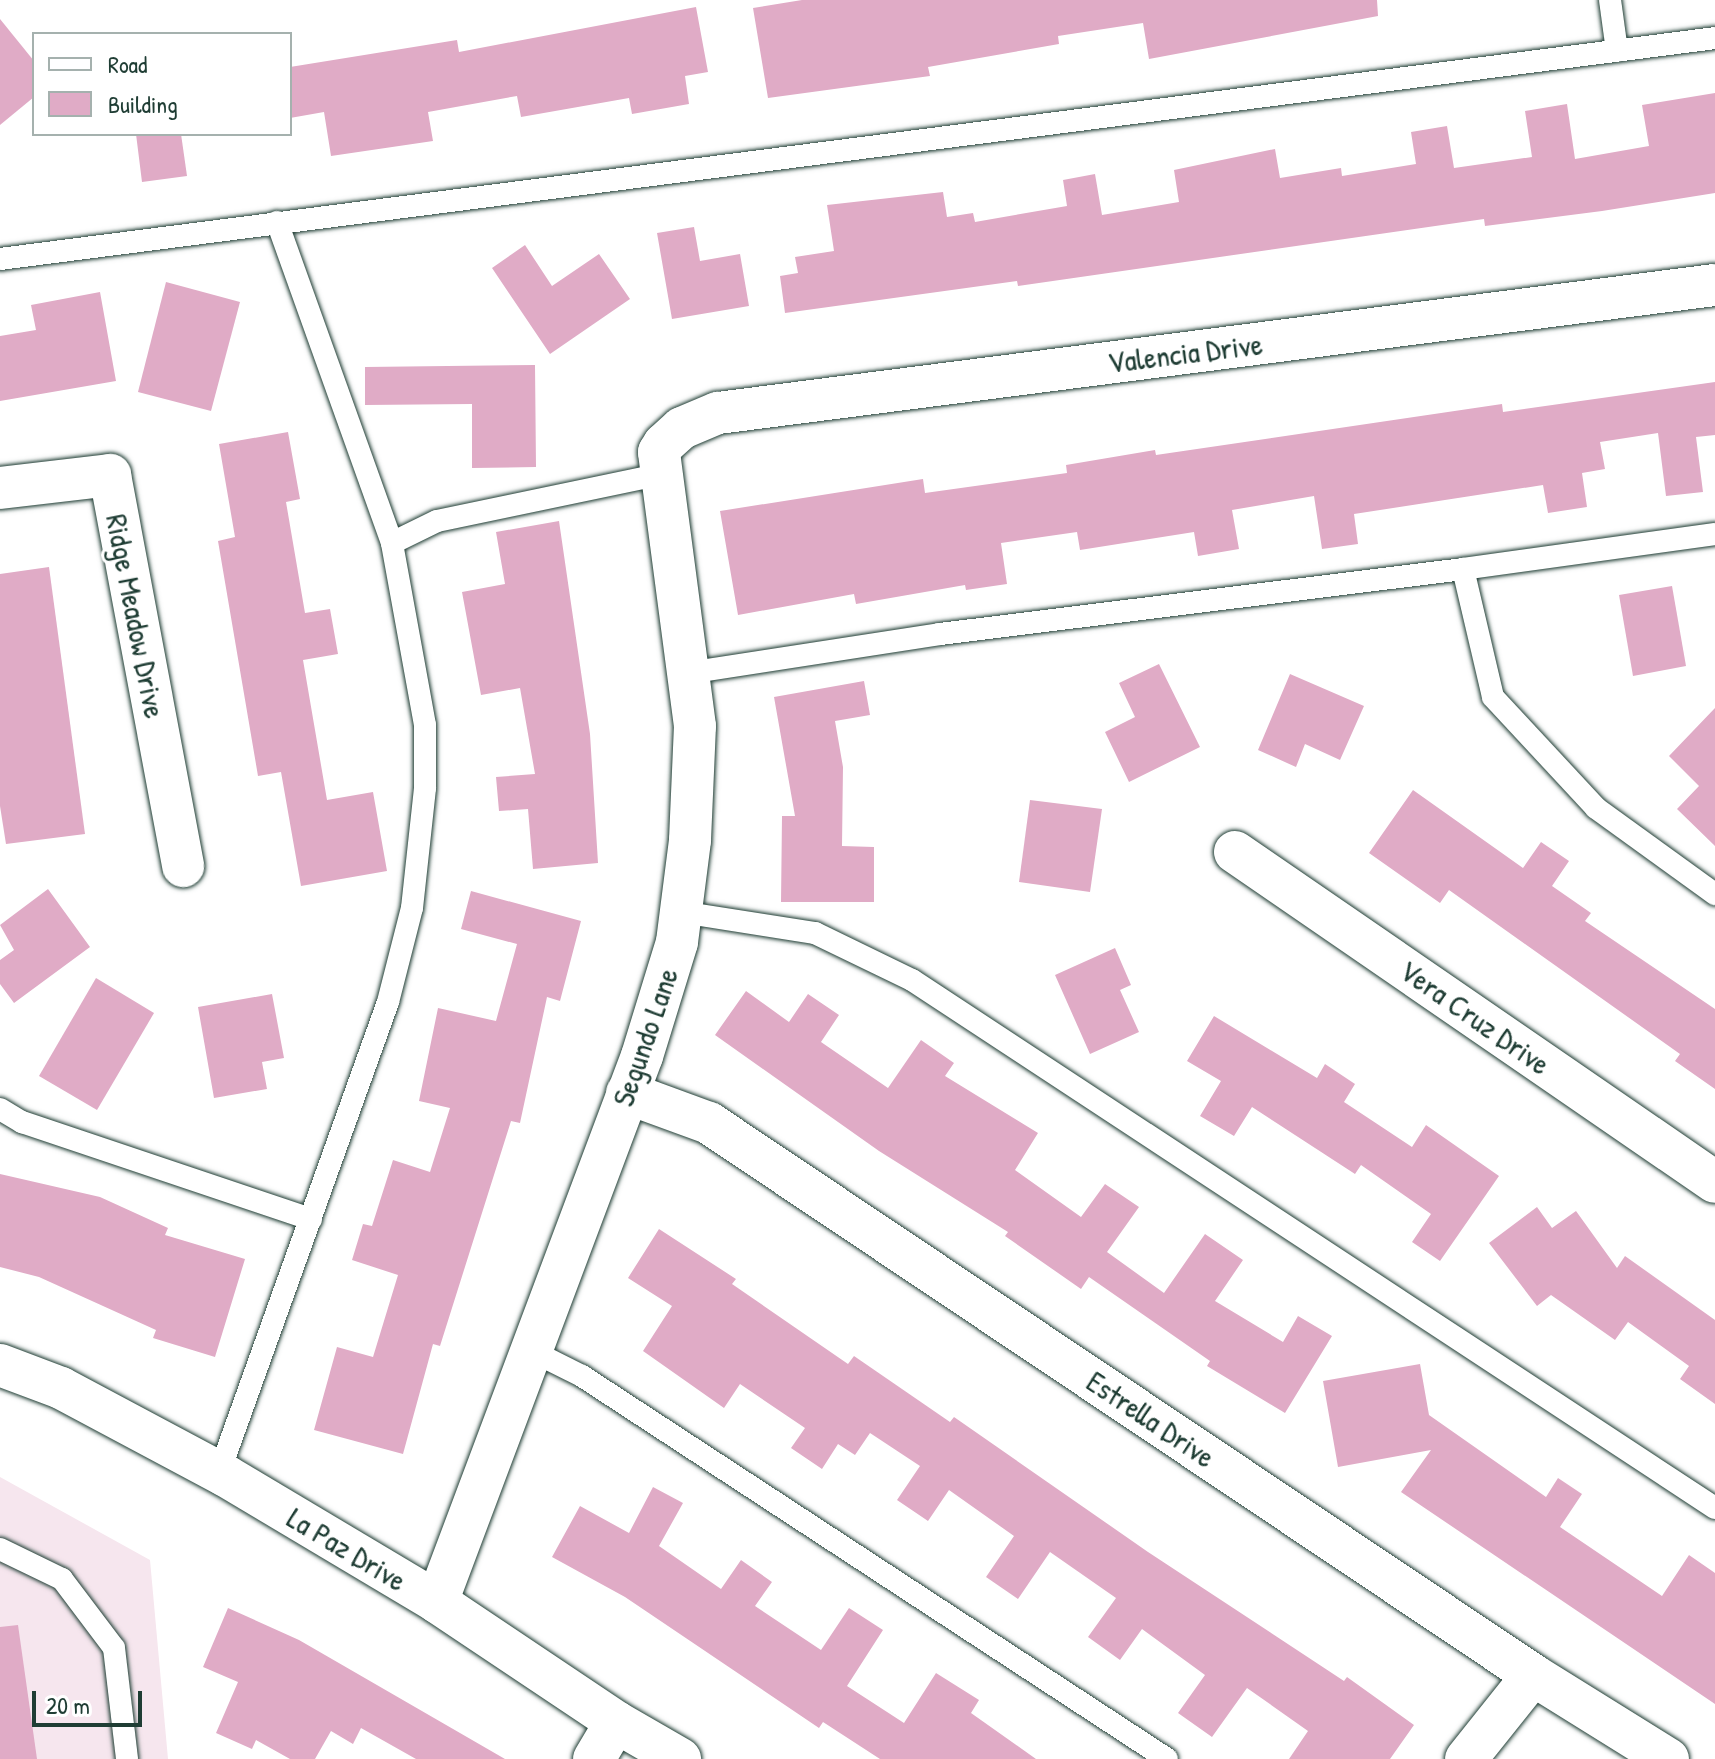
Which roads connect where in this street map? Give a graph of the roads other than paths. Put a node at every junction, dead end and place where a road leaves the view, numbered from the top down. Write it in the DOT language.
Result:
graph roads {
  1 [pos="1610,0"];
  2 [pos="1715,38"];
  3 [pos="1617,51"];
  4 [pos="277,222"];
  5 [pos="0,259"];
  6 [pos="1715,285"];
  7 [pos="663,459"];
  8 [pos="0,488"];
  9 [pos="1715,534"];
  10 [pos="392,543"];
  11 [pos="1463,569"];
  12 [pos="688,673"];
  13 [pos="1235,852"];
  14 [pos="183,866"];
  15 [pos="1715,894"];
  16 [pos="681,912"];
  17 [pos="627,1093"];
  18 [pos="0,1109"];
  19 [pos="1715,1182"];
  20 [pos="311,1219"];
  21 [pos="532,1351"];
  22 [pos="0,1365"];
  23 [pos="219,1473"];
  24 [pos="1715,1508"];
  25 [pos="0,1549"];
  26 [pos="437,1602"];
  27 [pos="1533,1675"];
  28 [pos="616,1722"];
  29 [pos="127,1759"];
  30 [pos="594,1759"];
  31 [pos="680,1759"];
  32 [pos="1167,1759"];
  33 [pos="1466,1759"];
  34 [pos="1668,1759"];
  1 -- 3 [label="lane"];
  2 -- 3 [label="lane"];
  3 -- 4 [label="lane"];
  4 -- 5 [label="lane"];
  4 -- 10 [label="lane"];
  6 -- 7 [label="street, Valencia Drive"];
  7 -- 10 [label="lane"];
  7 -- 12 [label="street, Segundo Lane"];
  8 -- 14 [label="street, Ridge Meadow Drive"];
  9 -- 11 [label="lane"];
  10 -- 20 [label="lane"];
  11 -- 12 [label="lane"];
  11 -- 15 [label="lane"];
  12 -- 16 [label="street, Segundo Lane"];
  13 -- 19 [label="street, Vera Cruz Drive"];
  16 -- 17 [label="street, Segundo Lane"];
  16 -- 24 [label="lane"];
  17 -- 21 [label="street, Segundo Lane"];
  17 -- 27 [label="street, Estrella Drive"];
  18 -- 20 [label="lane"];
  20 -- 23 [label="lane"];
  21 -- 26 [label="street, Segundo Lane"];
  21 -- 32 [label="lane"];
  22 -- 23 [label="street, La Paz Drive"];
  23 -- 26 [label="street, La Paz Drive"];
  25 -- 29 [label="lane"];
  26 -- 28 [label="street, La Paz Drive"];
  27 -- 33 [label="street"];
  27 -- 34 [label="street, Estrella Drive"];
  28 -- 30 [label="street"];
  28 -- 31 [label="street, La Paz Drive"];
}
